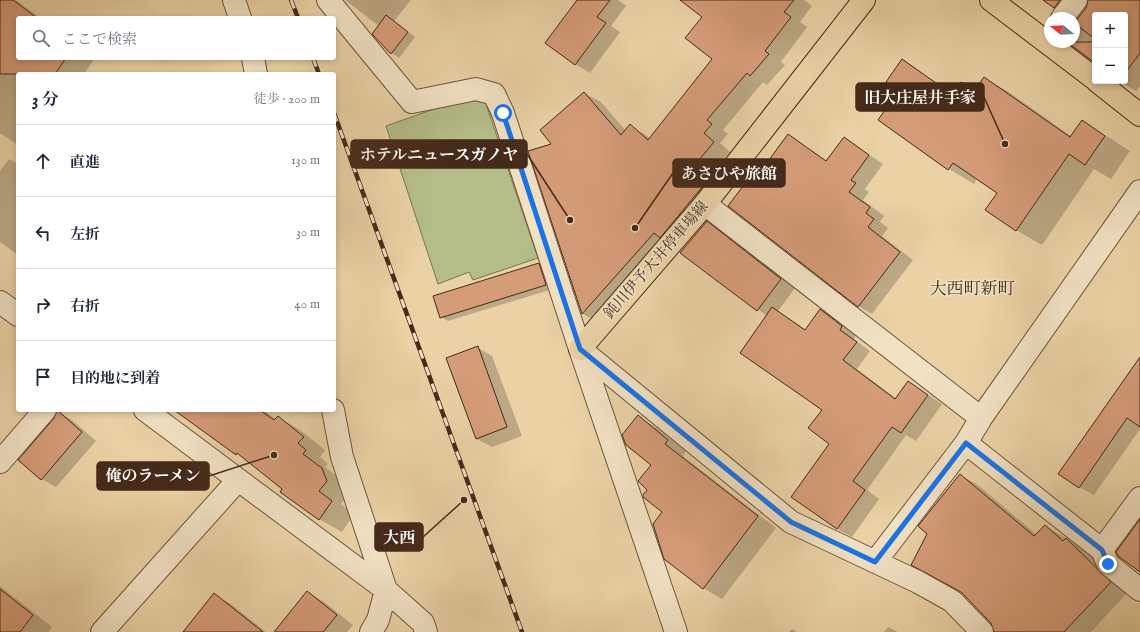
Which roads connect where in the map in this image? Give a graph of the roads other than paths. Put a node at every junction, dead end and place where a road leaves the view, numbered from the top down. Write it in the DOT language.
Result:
graph roads {
  1 [pos="234,0"];
  2 [pos="328,0"];
  3 [pos="864,0"];
  4 [pos="991,0"];
  5 [pos="1076,0"];
  6 [pos="1067,12"];
  7 [pos="239,16"];
  8 [pos="1044,34"];
  9 [pos="1060,48"];
  10 [pos="252,60"];
  11 [pos="256,72"];
  12 [pos="1092,76"];
  13 [pos="1102,84"];
  14 [pos="1137,107"];
  15 [pos="1140,191"];
  16 [pos="705,204"];
  17 [pos="0,302"];
  18 [pos="16,314"];
  19 [pos="580,349"];
  20 [pos="43,412"];
  21 [pos="148,412"];
  22 [pos="333,412"];
  23 [pos="981,418"];
  24 [pos="966,443"];
  25 [pos="0,462"];
  26 [pos="238,480"];
  27 [pos="1140,498"];
  28 [pos="1102,550"];
  29 [pos="875,562"];
  30 [pos="386,590"];
  31 [pos="1140,590"];
  32 [pos="970,628"];
  33 [pos="102,632"];
  34 [pos="372,632"];
  35 [pos="426,632"];
  36 [pos="676,632"];
  1 -- 7 [label="street"];
  2 -- 19 [label="street"];
  3 -- 16 [label="main road, 鈍川伊予大井停車場線"];
  4 -- 8 [label="main road"];
  5 -- 6 [label="street"];
  9 -- 12 [label="main road"];
  10 -- 11 [label="street"];
  13 -- 14 [label="main road"];
  15 -- 23 [label="street"];
  16 -- 19 [label="main road, 鈍川伊予大井停車場線"];
  16 -- 23 [label="street"];
  17 -- 18 [label="street"];
  19 -- 29 [label="street"];
  19 -- 36 [label="street"];
  20 -- 25 [label="street"];
  21 -- 26 [label="street"];
  22 -- 30 [label="street"];
  23 -- 24 [label="street"];
  24 -- 28 [label="street"];
  24 -- 29 [label="street"];
  26 -- 30 [label="street"];
  26 -- 33 [label="street"];
  27 -- 28 [label="street"];
  28 -- 31 [label="street"];
  29 -- 32 [label="street"];
  30 -- 34 [label="street"];
  30 -- 35 [label="street"];
}
